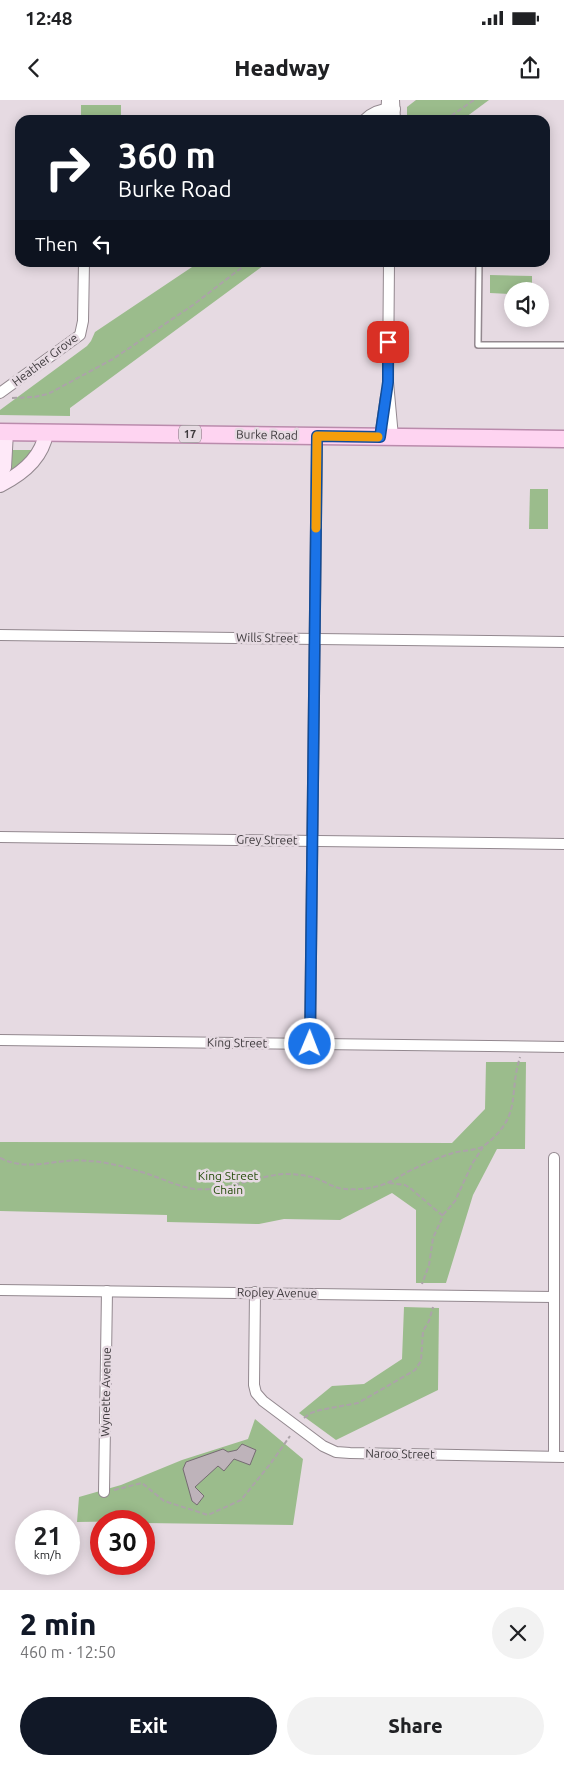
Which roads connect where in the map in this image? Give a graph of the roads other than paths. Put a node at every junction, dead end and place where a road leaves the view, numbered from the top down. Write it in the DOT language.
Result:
graph roads {
  1 [pos="390,104"];
  2 [pos="371,115"];
  3 [pos="84,267"];
  4 [pos="389,267"];
  5 [pos="479,267"];
  6 [pos="564,346"];
  7 [pos="2,395"];
  8 [pos="3,432"];
  9 [pos="46,433"];
  10 [pos="317,436"];
  11 [pos="387,437"];
  12 [pos="564,439"];
  13 [pos="0,476"];
  14 [pos="0,485"];
  15 [pos="0,635"];
  16 [pos="315,638"];
  17 [pos="564,642"];
  18 [pos="0,837"];
  19 [pos="312,841"];
  20 [pos="564,844"];
  21 [pos="0,1040"];
  22 [pos="310,1044"];
  23 [pos="564,1048"];
  24 [pos="554,1158"];
  25 [pos="0,1290"];
  26 [pos="107,1291"];
  27 [pos="255,1292"];
  28 [pos="554,1297"];
  29 [pos="559,1456"];
  30 [pos="104,1492"];
  1 -- 2 [label="street"];
  3 -- 7 [label="street, Heather Grove"];
  4 -- 11 [label="street"];
  5 -- 6 [label="lane"];
  8 -- 9 [label="main road, Burke Road / 17"];
  8 -- 13 [label="street"];
  9 -- 10 [label="main road, Burke Road / 17"];
  9 -- 14 [label="street"];
  10 -- 11 [label="main road, Burke Road / 17"];
  10 -- 16 [label="street"];
  11 -- 12 [label="main road, Burke Road / 17"];
  15 -- 16 [label="street, Wills Street"];
  16 -- 17 [label="street, Wills Street"];
  16 -- 19 [label="street"];
  18 -- 19 [label="street, Grey Street"];
  19 -- 20 [label="street, Grey Street"];
  19 -- 22 [label="street"];
  21 -- 22 [label="street, King Street"];
  22 -- 23 [label="street, King Street"];
  24 -- 28 [label="street"];
  25 -- 26 [label="street, Ropley Avenue"];
  26 -- 27 [label="street, Ropley Avenue"];
  26 -- 30 [label="street, Wynette Avenue"];
  27 -- 28 [label="street, Ropley Avenue"];
  27 -- 29 [label="street, Naroo Street"];
  28 -- 29 [label="street"];
}
